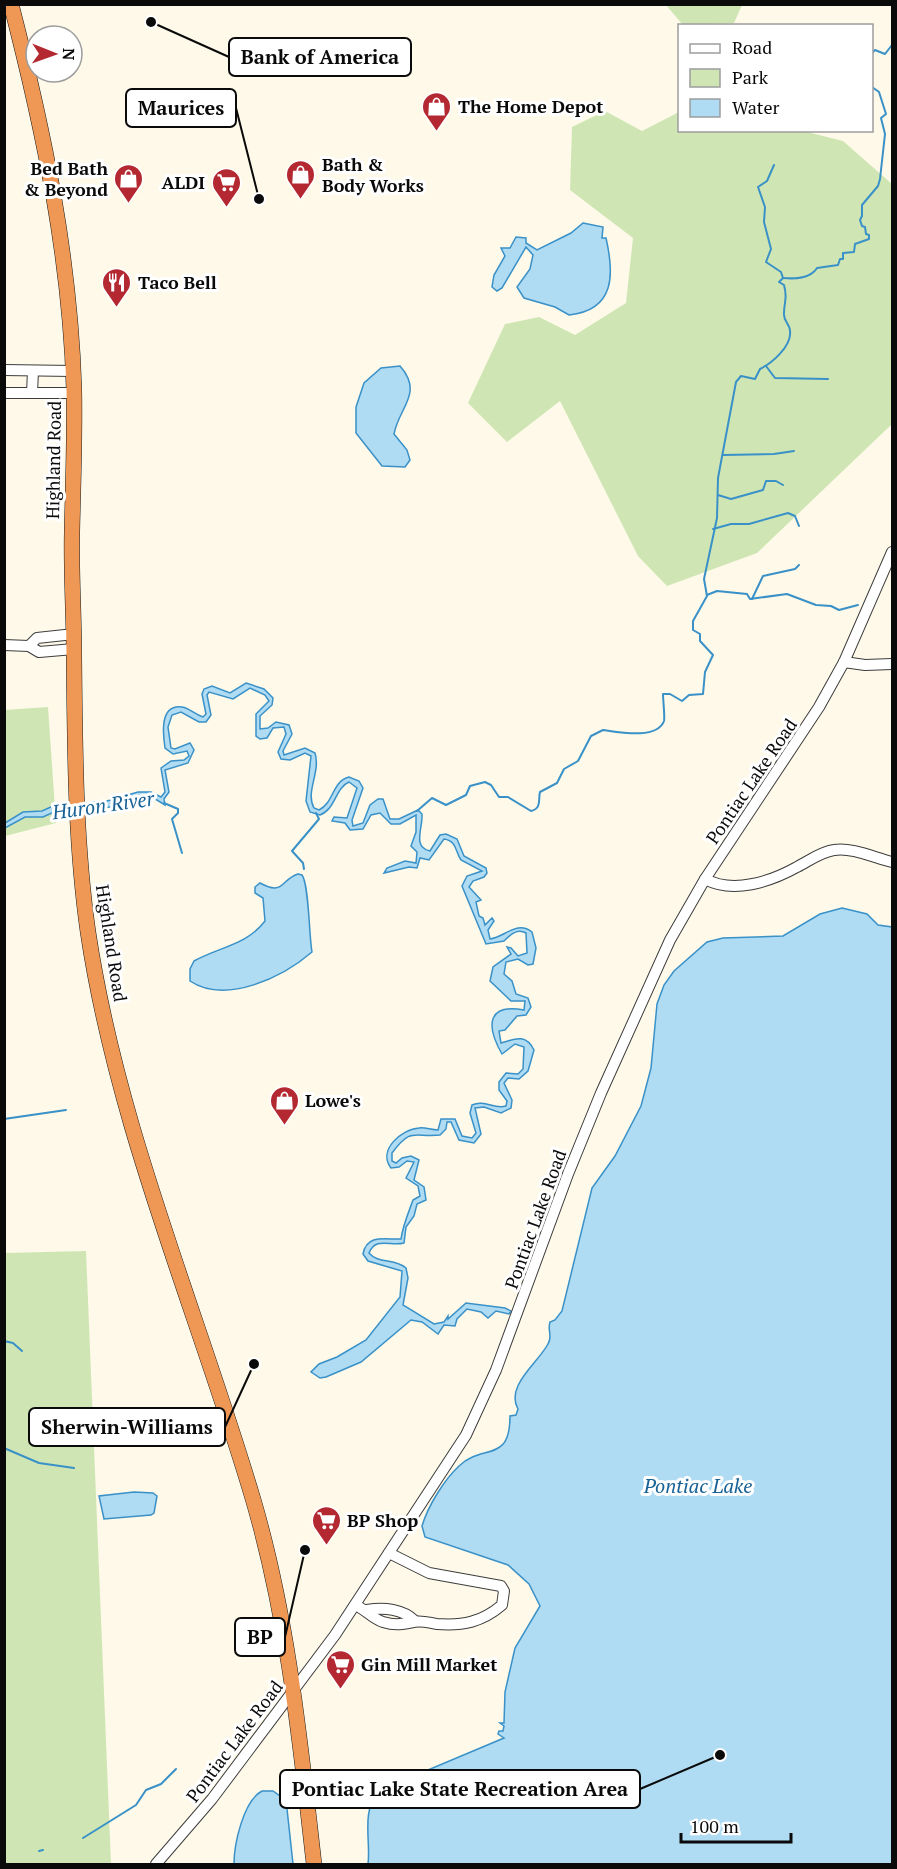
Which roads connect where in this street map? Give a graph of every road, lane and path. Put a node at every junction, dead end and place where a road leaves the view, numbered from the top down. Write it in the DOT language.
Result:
graph roads {
  1 [pos="11,4"];
  2 [pos="4,370"];
  3 [pos="33,371"];
  4 [pos="73,371"];
  5 [pos="4,393"];
  6 [pos="32,393"];
  7 [pos="74,393"];
  8 [pos="892,552"];
  9 [pos="74,633"];
  10 [pos="4,645"];
  11 [pos="30,646"];
  12 [pos="74,649"];
  13 [pos="844,662"];
  14 [pos="892,664"];
  15 [pos="892,861"];
  16 [pos="705,879"];
  17 [pos="389,1553"];
  18 [pos="355,1605"];
  19 [pos="294,1688"];
  20 [pos="156,1864"];
  21 [pos="314,1864"];
  1 -- 4 [label="highway, Highland Road"];
  2 -- 3 [label="street"];
  3 -- 4 [label="street"];
  3 -- 6 [label="street"];
  4 -- 7 [label="highway, Highland Road"];
  5 -- 6 [label="street"];
  6 -- 7 [label="street"];
  7 -- 9 [label="highway, Highland Road"];
  8 -- 13 [label="street, Pontiac Lake Road"];
  9 -- 11 [label="street"];
  9 -- 12 [label="highway, Highland Road"];
  10 -- 11 [label="street"];
  11 -- 12 [label="street"];
  12 -- 19 [label="highway, Highland Road"];
  13 -- 14 [label="street"];
  13 -- 16 [label="street, Pontiac Lake Road"];
  15 -- 16 [label="street"];
  16 -- 17 [label="street, Pontiac Lake Road"];
  17 -- 18 [label="street, Pontiac Lake Road"];
  17 -- 18 [label="street"];
  18 -- 19 [label="street, Pontiac Lake Road"];
  19 -- 20 [label="street, Pontiac Lake Road"];
  19 -- 21 [label="highway, Highland Road"];
}
